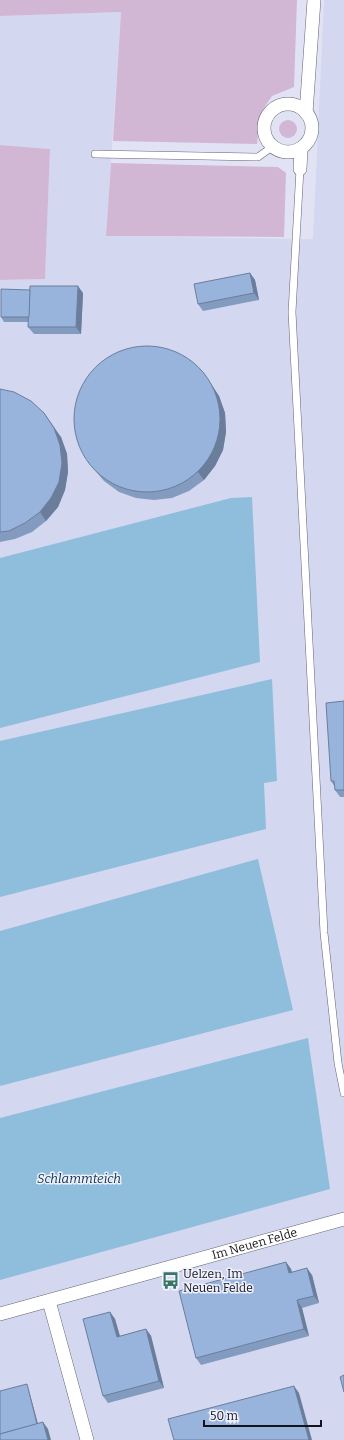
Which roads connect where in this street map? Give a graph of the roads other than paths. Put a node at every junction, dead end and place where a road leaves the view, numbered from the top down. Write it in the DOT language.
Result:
graph roads {
  1 [pos="314,0"];
  2 [pos="306,113"];
  3 [pos="272,147"];
  4 [pos="301,149"];
  5 [pos="95,154"];
  6 [pos="300,169"];
  7 [pos="344,1093"];
  8 [pos="344,1218"];
  9 [pos="49,1301"];
  10 [pos="0,1314"];
  11 [pos="87,1440"];
  1 -- 2 [label="street"];
  2 -- 3 [label="street"];
  2 -- 4 [label="street"];
  3 -- 4 [label="street"];
  3 -- 5 [label="lane"];
  4 -- 6 [label="street"];
  6 -- 7 [label="lane"];
  8 -- 9 [label="street, Im Neuen Felde"];
  9 -- 10 [label="street, Im Neuen Felde"];
  9 -- 11 [label="street"];
}
